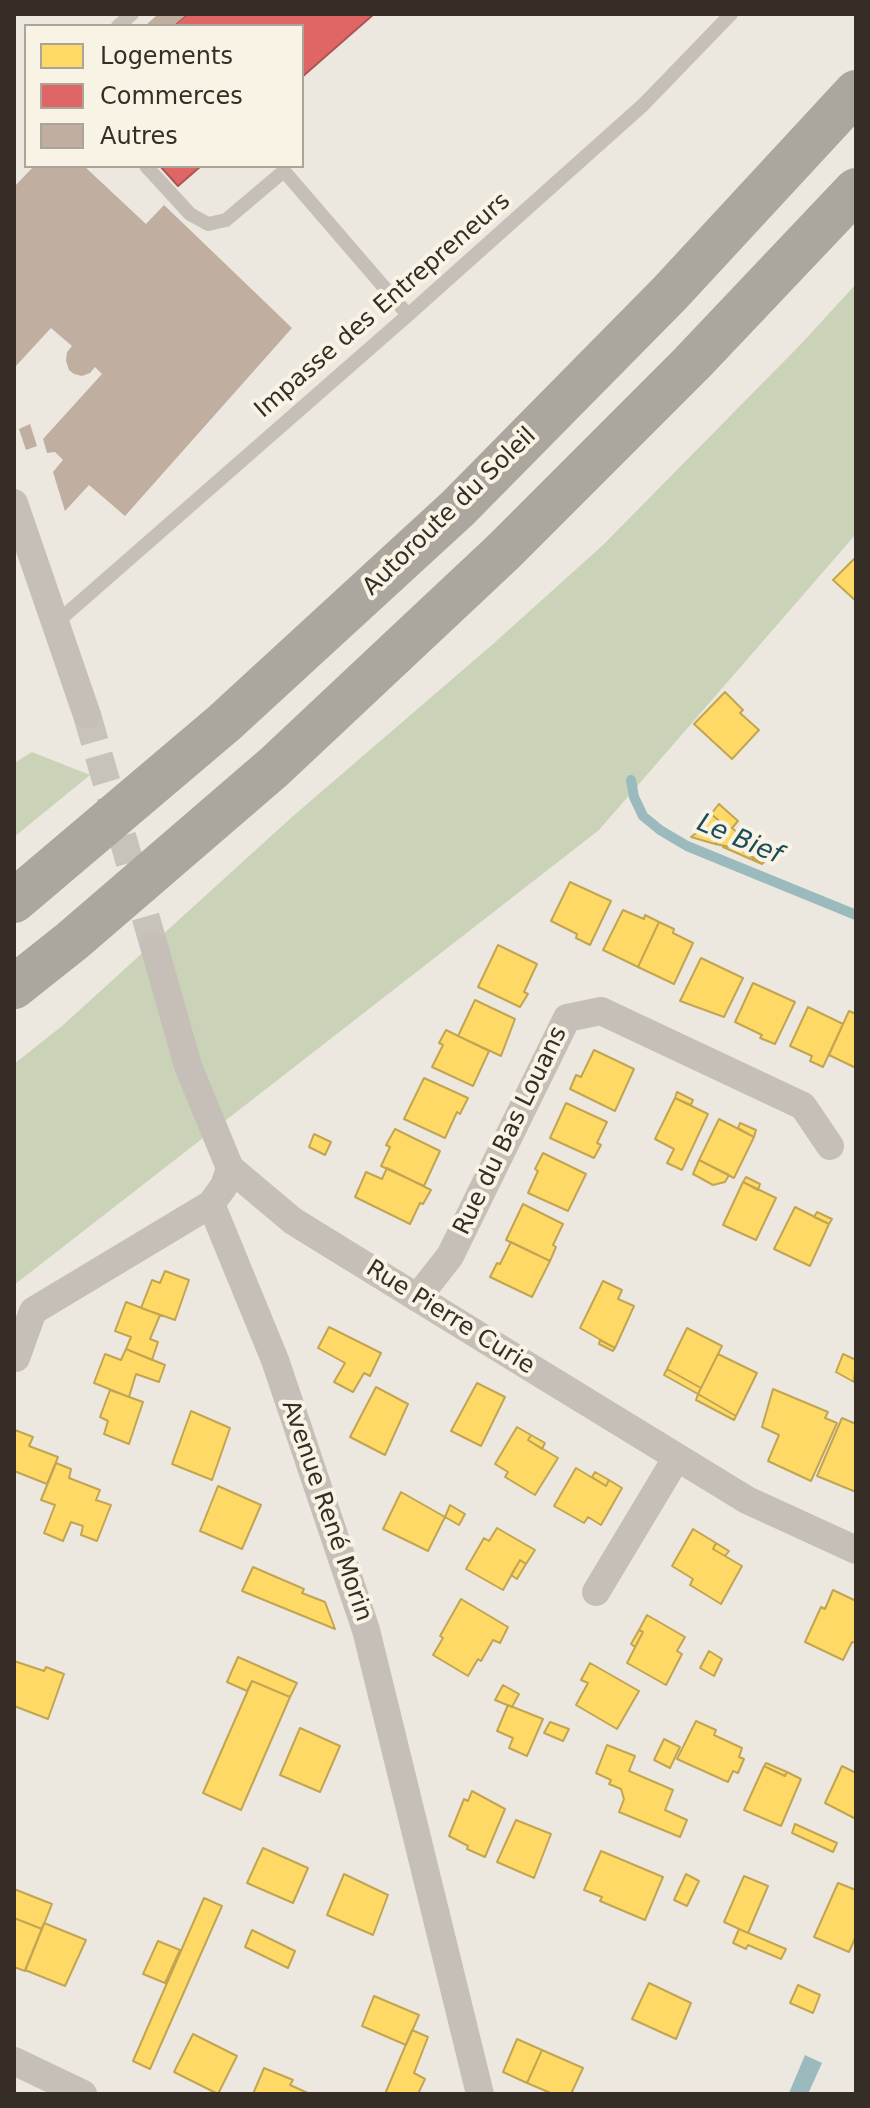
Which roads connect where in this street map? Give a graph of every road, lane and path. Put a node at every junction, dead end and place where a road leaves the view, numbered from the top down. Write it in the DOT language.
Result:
graph roads {
  1 [pos="731,14"];
  2 [pos="856,92"];
  3 [pos="148,168"];
  4 [pos="856,190"];
  5 [pos="408,315"];
  6 [pos="14,503"];
  7 [pos="56,623"];
  8 [pos="87,715"];
  9 [pos="14,901"];
  10 [pos="154,946"];
  11 [pos="14,987"];
  12 [pos="830,1146"];
  13 [pos="230,1168"];
  14 [pos="211,1204"];
  15 [pos="417,1298"];
  16 [pos="16,1358"];
  17 [pos="677,1457"];
  18 [pos="856,1550"];
  19 [pos="596,1592"];
  20 [pos="14,2061"];
  21 [pos="83,2094"];
  22 [pos="480,2094"];
  1 -- 5 [label="lane, Impasse des Entrepreneurs"];
  2 -- 9 [label="highway, Autoroute du Soleil"];
  3 -- 5 [label="lane"];
  4 -- 11 [label="highway"];
  5 -- 7 [label="lane, Impasse des Entrepreneurs"];
  6 -- 7 [label="street"];
  7 -- 8 [label="street"];
  10 -- 13 [label="street"];
  12 -- 15 [label="street, Rue du Bas Louans"];
  13 -- 14 [label="street"];
  13 -- 15 [label="street, Rue Pierre Curie"];
  14 -- 16 [label="street"];
  14 -- 22 [label="street, Avenue René Morin"];
  15 -- 17 [label="street, Rue Pierre Curie"];
  17 -- 18 [label="street, Rue Pierre Curie"];
  17 -- 19 [label="street"];
  20 -- 21 [label="street"];
}
